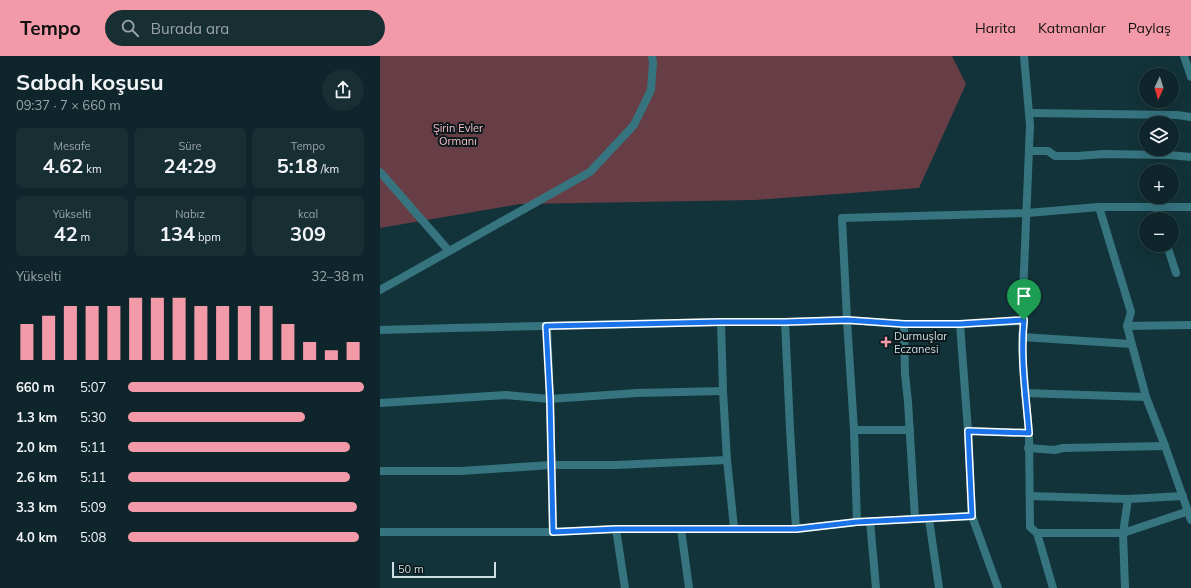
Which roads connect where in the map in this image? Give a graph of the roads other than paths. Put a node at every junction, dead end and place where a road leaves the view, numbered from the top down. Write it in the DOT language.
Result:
graph roads {
  1 [pos="652,56"];
  2 [pos="1024,56"];
  3 [pos="1184,56"];
  4 [pos="1191,77"];
  5 [pos="1029,113"];
  6 [pos="1191,117"];
  7 [pos="1029,151"];
  8 [pos="1191,157"];
  9 [pos="380,172"];
  10 [pos="1099,207"];
  11 [pos="1156,207"];
  12 [pos="1191,207"];
  13 [pos="1158,212"];
  14 [pos="1027,213"];
  15 [pos="449,251"];
  16 [pos="1169,252"];
  17 [pos="1176,273"];
  18 [pos="380,290"];
  19 [pos="847,320"];
  20 [pos="1024,320"];
  21 [pos="721,322"];
  22 [pos="785,322"];
  23 [pos="904,324"];
  24 [pos="960,324"];
  25 [pos="1191,325"];
  26 [pos="546,326"];
  27 [pos="1127,326"];
  28 [pos="380,330"];
  29 [pos="1022,337"];
  30 [pos="1131,344"];
  31 [pos="723,391"];
  32 [pos="1025,393"];
  33 [pos="1146,397"];
  34 [pos="550,399"];
  35 [pos="380,403"];
  36 [pos="854,430"];
  37 [pos="910,430"];
  38 [pos="968,431"];
  39 [pos="1029,433"];
  40 [pos="1165,446"];
  41 [pos="1028,448"];
  42 [pos="727,460"];
  43 [pos="551,465"];
  44 [pos="380,471"];
  45 [pos="1030,496"];
  46 [pos="1183,496"];
  47 [pos="1128,499"];
  48 [pos="1189,511"];
  49 [pos="972,516"];
  50 [pos="915,519"];
  51 [pos="929,519"];
  52 [pos="1191,520"];
  53 [pos="857,522"];
  54 [pos="870,522"];
  55 [pos="734,528"];
  56 [pos="616,529"];
  57 [pos="681,529"];
  58 [pos="796,529"];
  59 [pos="380,532"];
  60 [pos="553,532"];
  61 [pos="1037,533"];
  62 [pos="1123,533"];
  63 [pos="624,588"];
  64 [pos="689,588"];
  65 [pos="876,588"];
  66 [pos="939,588"];
  67 [pos="998,588"];
  68 [pos="1053,588"];
  69 [pos="1125,588"];
  1 -- 15 [label="street"];
  2 -- 5 [label="street"];
  3 -- 4 [label="street"];
  5 -- 6 [label="street"];
  5 -- 7 [label="street"];
  7 -- 8 [label="street"];
  7 -- 14 [label="street"];
  9 -- 15 [label="street"];
  10 -- 11 [label="street"];
  10 -- 14 [label="street"];
  10 -- 27 [label="street"];
  11 -- 12 [label="street"];
  11 -- 13 [label="street"];
  14 -- 19 [label="street"];
  14 -- 20 [label="street"];
  15 -- 18 [label="street"];
  16 -- 17 [label="street"];
  19 -- 22 [label="street"];
  19 -- 23 [label="street"];
  19 -- 36 [label="street"];
  20 -- 24 [label="street"];
  20 -- 29 [label="street"];
  21 -- 22 [label="street"];
  21 -- 26 [label="street"];
  21 -- 31 [label="street"];
  22 -- 58 [label="street"];
  23 -- 24 [label="street"];
  23 -- 37 [label="street"];
  24 -- 38 [label="street"];
  25 -- 27 [label="street"];
  26 -- 28 [label="street"];
  26 -- 34 [label="street"];
  27 -- 30 [label="street"];
  29 -- 30 [label="street"];
  29 -- 32 [label="street"];
  30 -- 33 [label="street"];
  31 -- 34 [label="street"];
  31 -- 42 [label="street"];
  32 -- 33 [label="street"];
  32 -- 39 [label="street"];
  33 -- 40 [label="street"];
  34 -- 35 [label="street"];
  34 -- 43 [label="street"];
  36 -- 37 [label="street"];
  36 -- 53 [label="street"];
  37 -- 50 [label="street"];
  38 -- 39 [label="street"];
  38 -- 49 [label="street"];
  39 -- 41 [label="street"];
  40 -- 41 [label="street"];
  40 -- 46 [label="street"];
  41 -- 45 [label="street"];
  42 -- 43 [label="street"];
  42 -- 55 [label="street"];
  43 -- 44 [label="street"];
  43 -- 60 [label="street"];
  45 -- 47 [label="street"];
  45 -- 61 [label="street"];
  46 -- 47 [label="street"];
  46 -- 48 [label="street"];
  47 -- 62 [label="street"];
  48 -- 52 [label="street"];
  48 -- 62 [label="street"];
  49 -- 51 [label="street"];
  49 -- 67 [label="street"];
  50 -- 51 [label="street"];
  50 -- 54 [label="street"];
  51 -- 66 [label="street"];
  53 -- 54 [label="street"];
  53 -- 58 [label="street"];
  54 -- 65 [label="street"];
  55 -- 57 [label="street"];
  55 -- 58 [label="street"];
  56 -- 57 [label="street"];
  56 -- 60 [label="street"];
  56 -- 63 [label="street"];
  57 -- 64 [label="street"];
  59 -- 60 [label="street"];
  61 -- 62 [label="street"];
  61 -- 68 [label="street"];
  62 -- 69 [label="street"];
}
